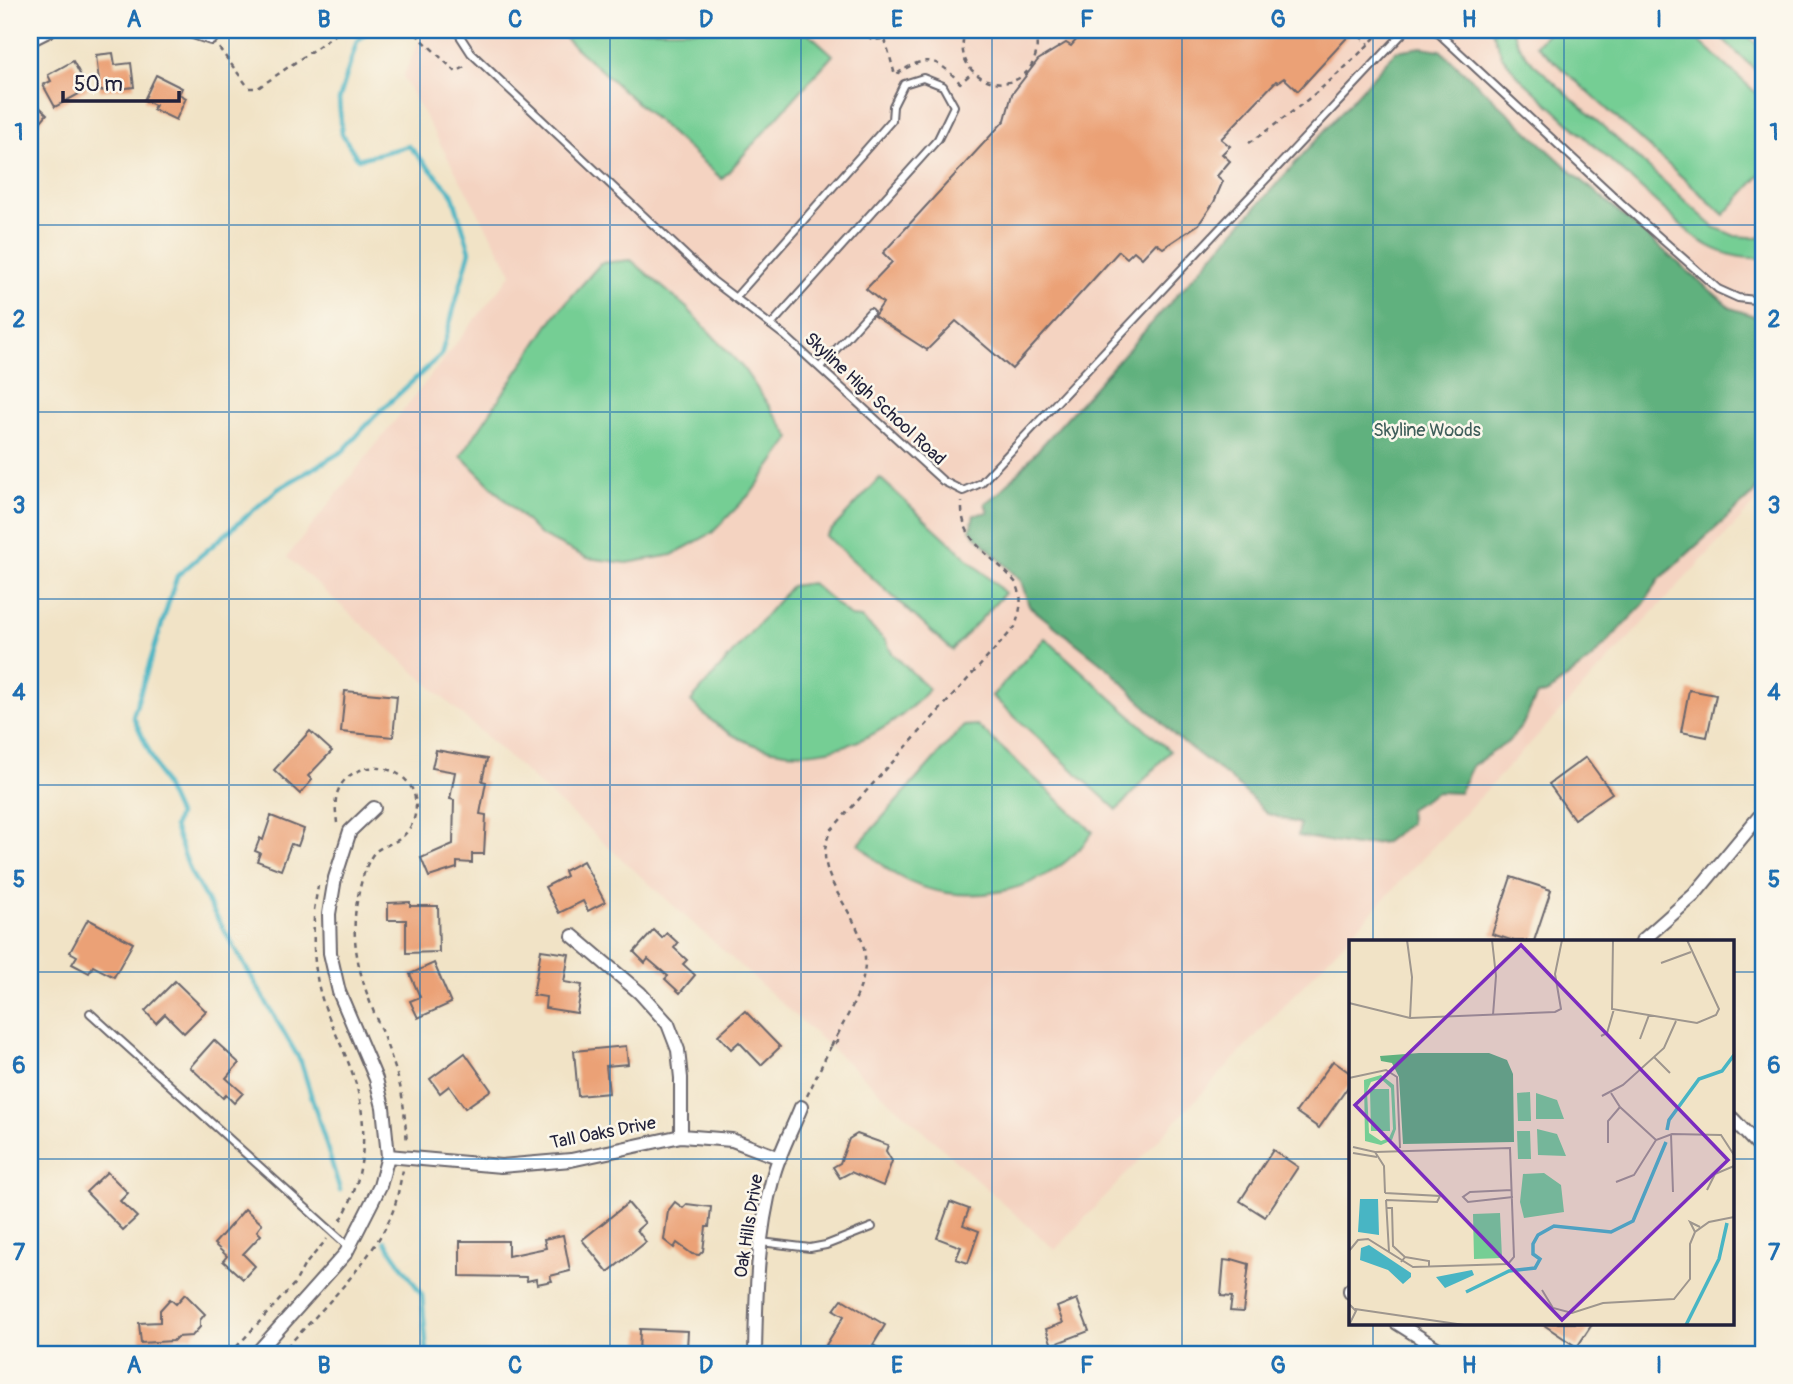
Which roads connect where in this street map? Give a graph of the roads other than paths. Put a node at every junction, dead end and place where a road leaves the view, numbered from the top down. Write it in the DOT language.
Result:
graph roads {
  1 [pos="50,30"];
  2 [pos="187,30"];
  3 [pos="460,30"];
  4 [pos="1406,30"];
  5 [pos="1435,30"];
  6 [pos="211,38"];
  7 [pos="30,40"];
  8 [pos="735,298"];
  9 [pos="1763,301"];
  10 [pos="870,312"];
  11 [pos="771,325"];
  12 [pos="820,367"];
  13 [pos="374,808"];
  14 [pos="1763,812"];
  15 [pos="573,936"];
  16 [pos="1644,940"];
  17 [pos="90,1013"];
  18 [pos="801,1107"];
  19 [pos="1734,1120"];
  20 [pos="681,1136"];
  21 [pos="1763,1151"];
  22 [pos="388,1156"];
  23 [pos="780,1158"];
  24 [pos="872,1227"];
  25 [pos="761,1242"];
  26 [pos="349,1247"];
  27 [pos="1399,1324"];
  28 [pos="256,1354"];
  29 [pos="755,1354"];
  30 [pos="1446,1354"];
  1 -- 7 [label="street"];
  2 -- 6 [label="street"];
  3 -- 8 [label="lane, Skyline High School Road"];
  4 -- 12 [label="lane, Skyline High School Road"];
  5 -- 9 [label="lane"];
  8 -- 11 [label="lane, Skyline High School Road"];
  8 -- 11 [label="lane"];
  10 -- 12 [label="lane"];
  11 -- 12 [label="lane, Skyline High School Road"];
  13 -- 22 [label="street"];
  14 -- 16 [label="street"];
  15 -- 20 [label="street"];
  17 -- 26 [label="lane"];
  18 -- 23 [label="street, Oak Hills Drive"];
  19 -- 21 [label="street"];
  20 -- 22 [label="street, Tall Oaks Drive"];
  20 -- 23 [label="street, Tall Oaks Drive"];
  22 -- 26 [label="street"];
  23 -- 25 [label="street, Oak Hills Drive"];
  24 -- 25 [label="lane"];
  25 -- 29 [label="street, Oak Hills Drive"];
  26 -- 28 [label="street"];
  27 -- 30 [label="street"];
}
